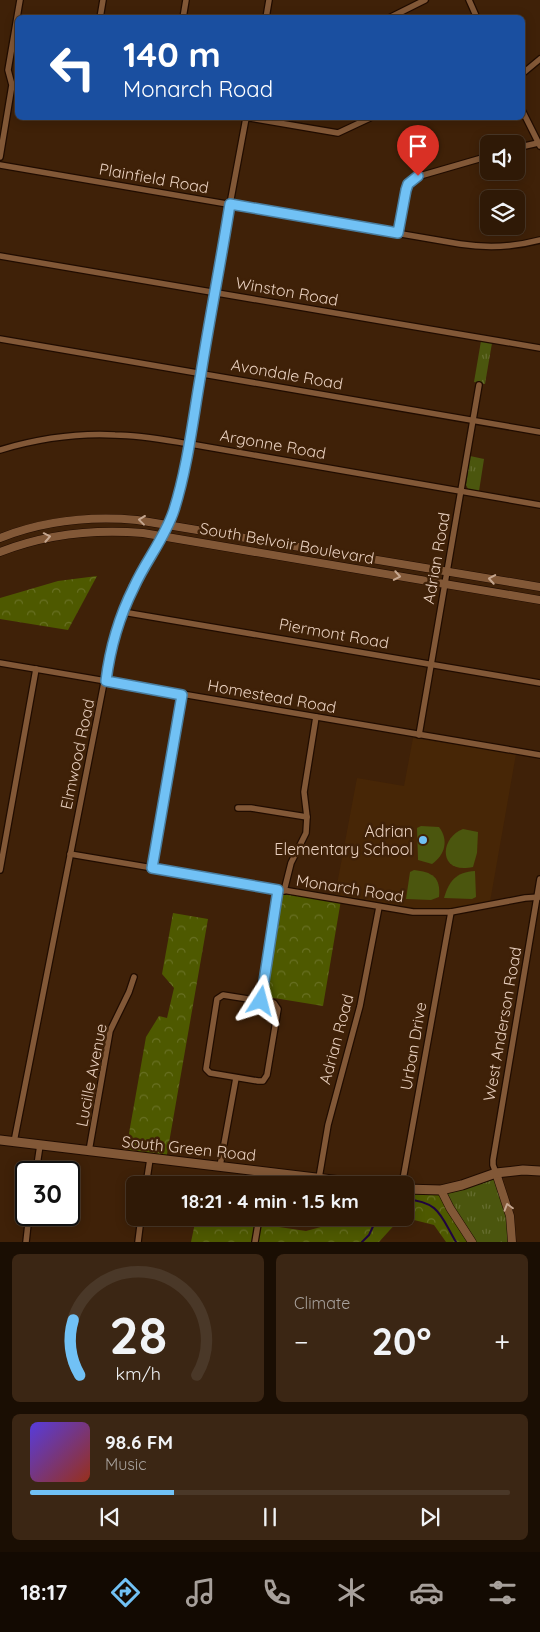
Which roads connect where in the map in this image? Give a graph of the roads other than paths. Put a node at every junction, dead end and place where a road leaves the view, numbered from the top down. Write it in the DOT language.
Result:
graph roads {
  1 [pos="20,0"];
  2 [pos="103,0"];
  3 [pos="186,0"];
  4 [pos="269,0"];
  5 [pos="426,0"];
  6 [pos="469,0"];
  7 [pos="17,15"];
  8 [pos="100,15"];
  9 [pos="184,15"];
  10 [pos="266,15"];
  11 [pos="395,15"];
  12 [pos="476,15"];
  13 [pos="15,29"];
  14 [pos="540,59"];
  15 [pos="525,72"];
  16 [pos="10,77"];
  17 [pos="15,78"];
  18 [pos="525,116"];
  19 [pos="248,120"];
  20 [pos="260,120"];
  21 [pos="366,120"];
  22 [pos="539,144"];
  23 [pos="525,146"];
  24 [pos="0,157"];
  25 [pos="480,159"];
  26 [pos="0,165"];
  27 [pos="230,204"];
  28 [pos="398,233"];
  29 [pos="540,240"];
  30 [pos="0,256"];
  31 [pos="215,292"];
  32 [pos="0,339"];
  33 [pos="540,348"];
  34 [pos="201,373"];
  35 [pos="479,386"];
  36 [pos="473,420"];
  37 [pos="540,432"];
  38 [pos="189,444"];
  39 [pos="0,450"];
  40 [pos="461,491"];
  41 [pos="540,505"];
  42 [pos="169,524"];
  43 [pos="164,536"];
  44 [pos="0,538"];
  45 [pos="0,552"];
  46 [pos="447,571"];
  47 [pos="445,584"];
  48 [pos="540,588"];
  49 [pos="540,600"];
  50 [pos="123,612"];
  51 [pos="0,663"];
  52 [pos="432,664"];
  53 [pos="36,669"];
  54 [pos="106,681"];
  55 [pos="540,682"];
  56 [pos="182,695"];
  57 [pos="316,717"];
  58 [pos="419,735"];
  59 [pos="540,755"];
  60 [pos="238,808"];
  61 [pos="307,817"];
  62 [pos="70,854"];
  63 [pos="152,868"];
  64 [pos="0,870"];
  65 [pos="540,879"];
  66 [pos="281,890"];
  67 [pos="539,896"];
  68 [pos="379,906"];
  69 [pos="451,912"];
  70 [pos="134,977"];
  71 [pos="261,1001"];
  72 [pos="236,1078"];
  73 [pos="0,1140"];
  74 [pos="14,1142"];
  75 [pos="40,1145"];
  76 [pos="90,1152"];
  77 [pos="150,1159"];
  78 [pos="38,1161"];
  79 [pos="220,1166"];
  80 [pos="540,1170"];
  81 [pos="268,1172"];
  82 [pos="496,1173"];
  83 [pos="147,1176"];
  84 [pos="267,1176"];
  85 [pos="302,1176"];
  86 [pos="319,1176"];
  87 [pos="404,1176"];
  88 [pos="414,1189"];
  89 [pos="441,1190"];
  90 [pos="28,1226"];
  91 [pos="140,1226"];
  92 [pos="258,1226"];
  93 [pos="26,1242"];
  94 [pos="138,1242"];
  95 [pos="255,1242"];
  96 [pos="472,1242"];
  97 [pos="512,1242"];
  1 -- 7 [label="street"];
  2 -- 8 [label="street"];
  3 -- 9 [label="street"];
  4 -- 10 [label="street"];
  5 -- 11 [label="street"];
  6 -- 12 [label="street"];
  13 -- 16 [label="street"];
  14 -- 15 [label="street"];
  16 -- 17 [label="street"];
  16 -- 24 [label="street"];
  18 -- 22 [label="street"];
  19 -- 27 [label="street, Elmwood Road"];
  20 -- 21 [label="street"];
  22 -- 23 [label="street"];
  25 -- 28 [label="street"];
  26 -- 27 [label="street, Plainfield Road"];
  27 -- 28 [label="street, Plainfield Road"];
  27 -- 31 [label="street, Elmwood Road"];
  28 -- 29 [label="street, Plainfield Road"];
  30 -- 31 [label="street, Winston Road"];
  31 -- 33 [label="street, Winston Road"];
  31 -- 34 [label="street, Elmwood Road"];
  32 -- 34 [label="street, Avondale Road"];
  34 -- 36 [label="street, Avondale Road"];
  34 -- 38 [label="street, Elmwood Road"];
  35 -- 36 [label="street, Adrian Road"];
  36 -- 37 [label="street, Avondale Road"];
  36 -- 40 [label="street, Adrian Road"];
  38 -- 39 [label="street, Argonne Road"];
  38 -- 40 [label="street, Argonne Road"];
  38 -- 42 [label="street, Elmwood Road"];
  40 -- 41 [label="street, Argonne Road"];
  40 -- 46 [label="street, Adrian Road"];
  42 -- 43 [label="street, Elmwood Road"];
  42 -- 44 [label="street, South Belvoir Boulevard, one-way"];
  42 -- 46 [label="street, South Belvoir Boulevard"];
  45 -- 43 [label="street, South Belvoir Boulevard, one-way"];
  43 -- 47 [label="street, South Belvoir Boulevard, one-way"];
  43 -- 50 [label="street, Elmwood Road"];
  46 -- 47 [label="street, Adrian Road"];
  48 -- 46 [label="street, South Belvoir Boulevard, one-way"];
  47 -- 49 [label="street, South Belvoir Boulevard"];
  47 -- 52 [label="street, Adrian Road"];
  50 -- 52 [label="street, Piermont Road"];
  50 -- 54 [label="street, Elmwood Road"];
  51 -- 53 [label="street, Homestead Road"];
  52 -- 55 [label="street, Piermont Road"];
  52 -- 58 [label="street, Adrian Road"];
  53 -- 54 [label="street, Homestead Road"];
  53 -- 64 [label="street"];
  54 -- 56 [label="street, Homestead Road"];
  54 -- 62 [label="street, Elmwood Road"];
  56 -- 57 [label="street, Homestead Road"];
  56 -- 63 [label="street"];
  57 -- 58 [label="street, Homestead Road"];
  57 -- 61 [label="street"];
  58 -- 59 [label="street, Homestead Road"];
  60 -- 61 [label="street"];
  61 -- 66 [label="street"];
  62 -- 63 [label="street, Monarch Road"];
  62 -- 74 [label="street, Elmwood Road"];
  63 -- 66 [label="street, Monarch Road"];
  65 -- 67 [label="street, West Anderson Road"];
  66 -- 68 [label="street, Monarch Road"];
  66 -- 71 [label="street"];
  67 -- 69 [label="street, Monarch Road"];
  67 -- 82 [label="street, West Anderson Road"];
  68 -- 69 [label="street, Monarch Road"];
  68 -- 86 [label="street, Adrian Road"];
  69 -- 87 [label="street, Urban Drive"];
  70 -- 76 [label="street, Lucille Avenue"];
  71 -- 72 [label="street"];
  71 -- 72 [label="street"];
  72 -- 79 [label="street"];
  73 -- 74 [label="main road, South Green Road"];
  74 -- 75 [label="main road, South Green Road"];
  75 -- 76 [label="main road, South Green Road"];
  75 -- 78 [label="street"];
  76 -- 77 [label="main road, South Green Road"];
  77 -- 79 [label="main road, South Green Road"];
  77 -- 83 [label="street"];
  79 -- 81 [label="main road, South Green Road"];
  80 -- 82 [label="main road"];
  81 -- 84 [label="street"];
  81 -- 85 [label="main road, South Green Road"];
  82 -- 89 [label="main road"];
  97 -- 82 [label="street, one-way"];
  88 -- 89 [label="main road"];
  89 -- 96 [label="street"];
  90 -- 93 [label="street"];
  91 -- 94 [label="street"];
  92 -- 95 [label="street"];
}
